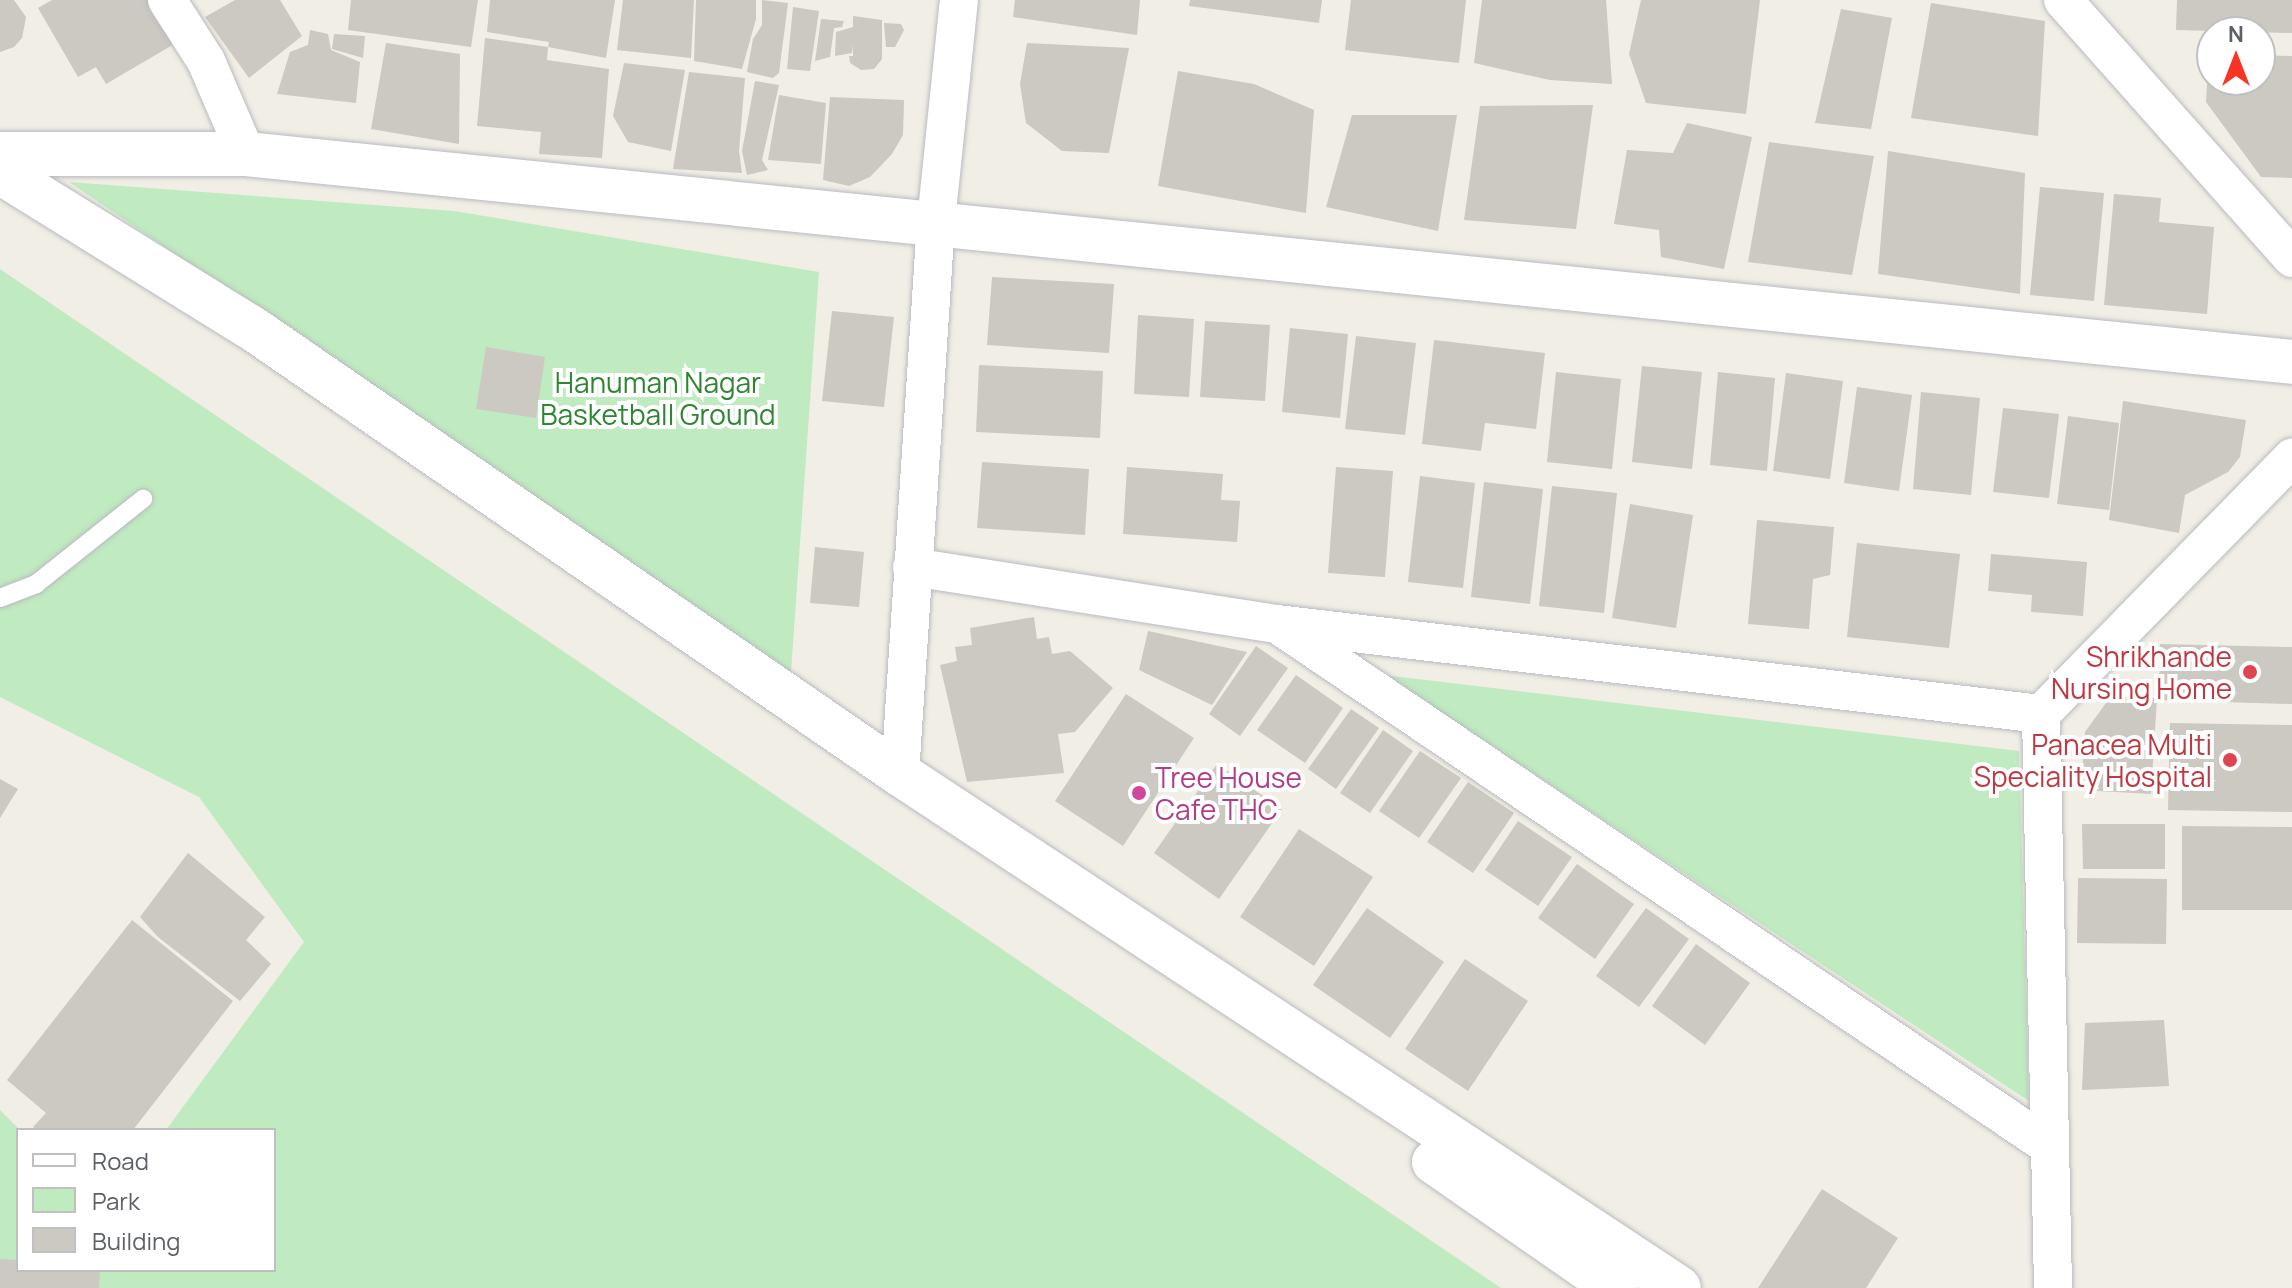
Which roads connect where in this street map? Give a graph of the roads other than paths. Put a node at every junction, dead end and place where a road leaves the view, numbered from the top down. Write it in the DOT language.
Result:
graph roads {
  1 [pos="167,0"];
  2 [pos="959,0"];
  3 [pos="2063,0"];
  4 [pos="0,154"];
  5 [pos="246,154"];
  6 [pos="0,172"];
  7 [pos="0,190"];
  8 [pos="936,222"];
  9 [pos="2292,258"];
  10 [pos="2292,362"];
  11 [pos="2292,458"];
  12 [pos="143,499"];
  13 [pos="912,567"];
  14 [pos="0,598"];
  15 [pos="1277,624"];
  16 [pos="2041,714"];
  17 [pos="900,774"];
  18 [pos="2049,1146"];
  19 [pos="1616,1288"];
  20 [pos="1679,1288"];
  21 [pos="2053,1288"];
  1 -- 5 [label="street"];
  2 -- 8 [label="street"];
  3 -- 9 [label="street"];
  4 -- 5 [label="main road"];
  5 -- 8 [label="main road"];
  6 -- 17 [label="main road"];
  7 -- 19 [label="main road"];
  8 -- 10 [label="main road"];
  8 -- 13 [label="street"];
  11 -- 16 [label="street"];
  12 -- 14 [label="lane"];
  13 -- 15 [label="street"];
  13 -- 17 [label="street"];
  15 -- 16 [label="street"];
  15 -- 18 [label="street"];
  16 -- 18 [label="street"];
  17 -- 20 [label="main road"];
  18 -- 21 [label="street"];
}
